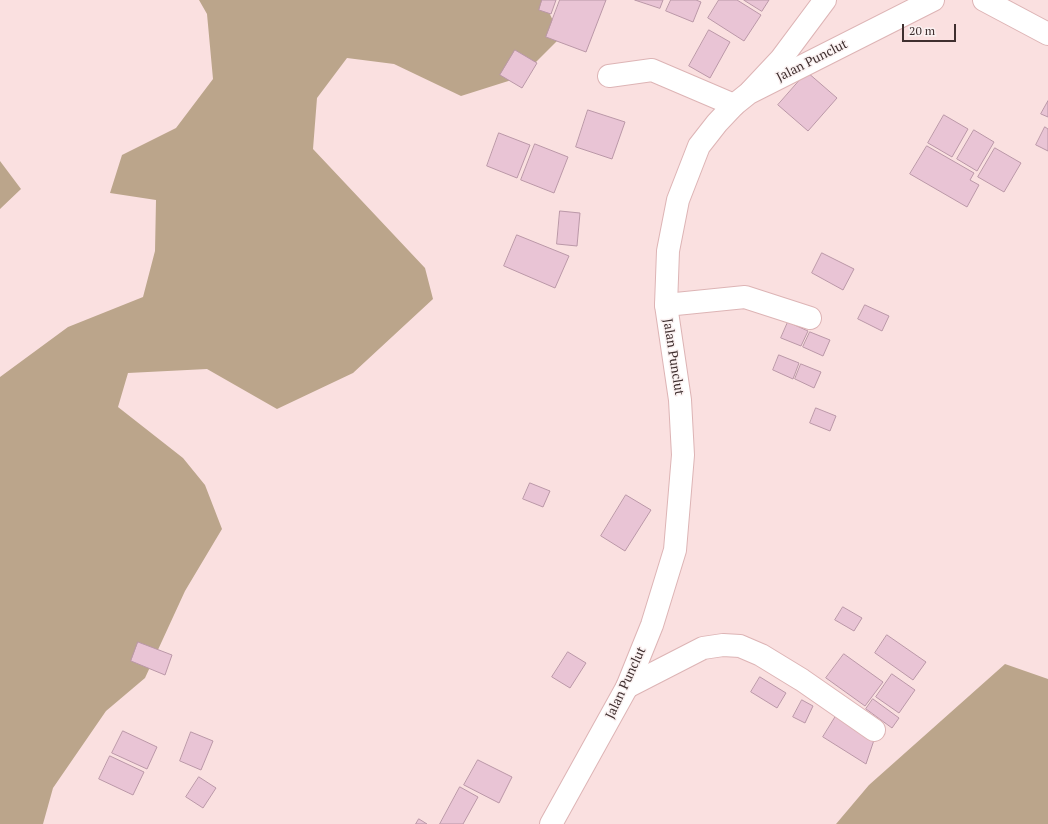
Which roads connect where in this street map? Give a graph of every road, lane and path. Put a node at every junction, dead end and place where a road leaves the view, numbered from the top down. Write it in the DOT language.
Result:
graph roads {
  1 [pos="825,0"];
  2 [pos="933,0"];
  3 [pos="984,0"];
  4 [pos="1048,34"];
  5 [pos="608,76"];
  6 [pos="741,99"];
  7 [pos="666,305"];
  8 [pos="810,318"];
  9 [pos="627,687"];
  10 [pos="874,730"];
  11 [pos="551,824"];
  1 -- 6 [label="main road"];
  2 -- 6 [label="main road, Jalan Punclut"];
  3 -- 4 [label="main road"];
  5 -- 6 [label="main road"];
  6 -- 7 [label="main road, Jalan Punclut"];
  7 -- 8 [label="main road"];
  7 -- 9 [label="main road, Jalan Punclut"];
  9 -- 10 [label="main road"];
  9 -- 11 [label="main road, Jalan Punclut"];
}
